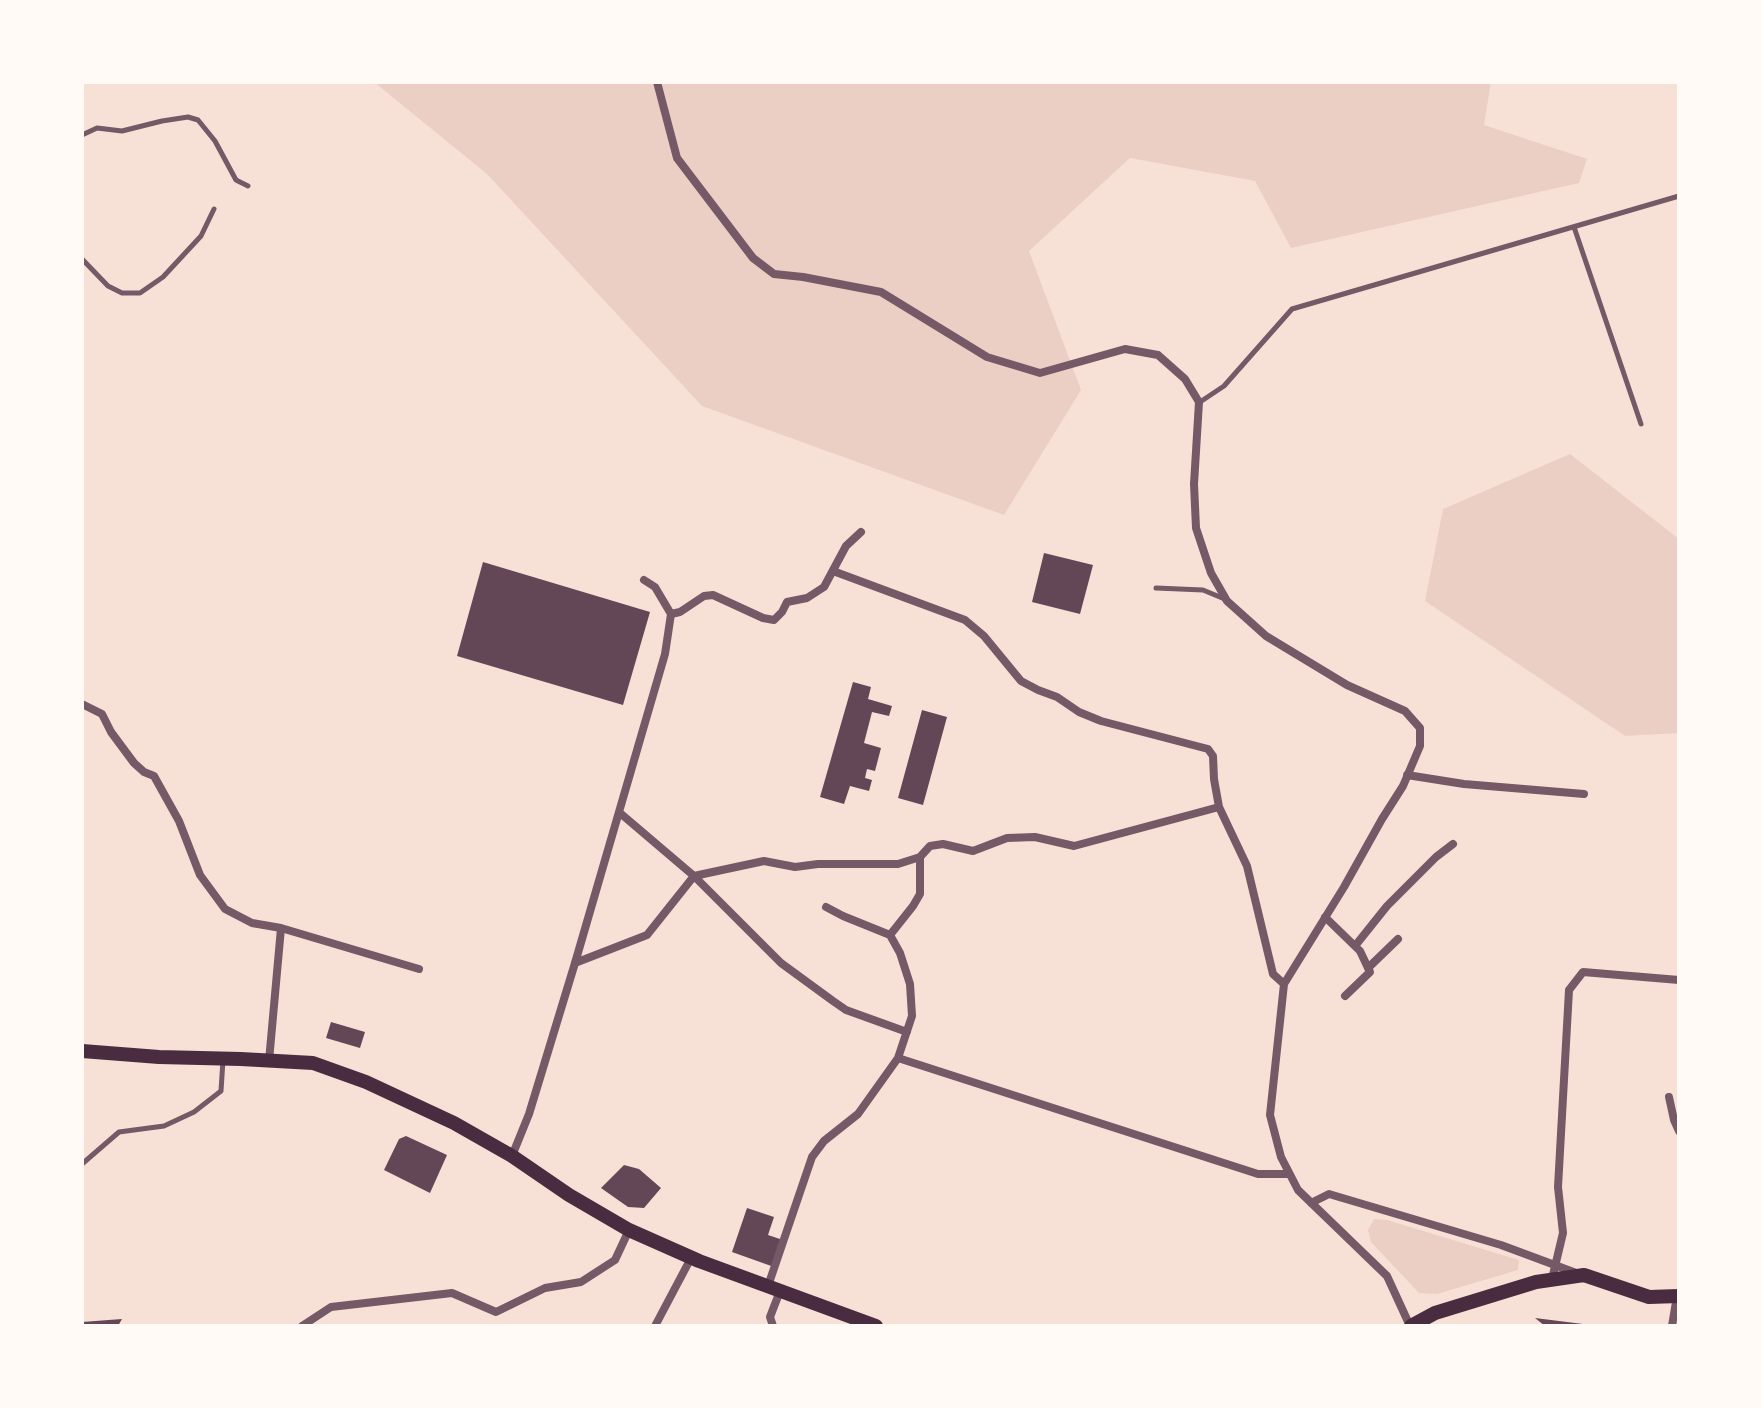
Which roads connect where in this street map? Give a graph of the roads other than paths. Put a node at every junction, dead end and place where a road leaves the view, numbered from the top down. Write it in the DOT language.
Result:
graph roads {
  1 [pos="657,82"];
  2 [pos="82,135"];
  3 [pos="248,186"];
  4 [pos="1679,196"];
  5 [pos="214,209"];
  6 [pos="1574,227"];
  7 [pos="82,259"];
  8 [pos="1199,402"];
  9 [pos="1641,424"];
  10 [pos="861,532"];
  11 [pos="833,571"];
  12 [pos="644,580"];
  13 [pos="1156,588"];
  14 [pos="1227,601"];
  15 [pos="671,614"];
  16 [pos="82,704"];
  17 [pos="1407,775"];
  18 [pos="1584,794"];
  19 [pos="1219,807"];
  20 [pos="620,813"];
  21 [pos="1453,844"];
  22 [pos="920,857"];
  23 [pos="694,876"];
  24 [pos="826,907"];
  25 [pos="1325,917"];
  26 [pos="281,928"];
  27 [pos="890,935"];
  28 [pos="1398,939"];
  29 [pos="1355,946"];
  30 [pos="575,963"];
  31 [pos="1368,968"];
  32 [pos="419,969"];
  33 [pos="1679,980"];
  34 [pos="1284,984"];
  35 [pos="1345,996"];
  36 [pos="907,1032"];
  37 [pos="82,1051"];
  38 [pos="898,1058"];
  39 [pos="224,1059"];
  40 [pos="269,1061"];
  41 [pos="1669,1097"];
  42 [pos="1679,1131"];
  43 [pos="512,1156"];
  44 [pos="82,1164"];
  45 [pos="1289,1174"];
  46 [pos="1311,1203"];
  47 [pos="629,1230"];
  48 [pos="691,1258"];
  49 [pos="1553,1272"];
  50 [pos="774,1289"];
  51 [pos="1678,1296"];
  52 [pos="302,1326"];
  53 [pos="655,1326"];
  54 [pos="773,1326"];
  55 [pos="876,1326"];
  56 [pos="1410,1326"];
  57 [pos="1672,1326"];
  1 -- 8 [label="street"];
  2 -- 3 [label="lane"];
  4 -- 6 [label="lane"];
  5 -- 7 [label="lane"];
  6 -- 8 [label="lane"];
  6 -- 9 [label="lane"];
  8 -- 14 [label="street"];
  10 -- 11 [label="street"];
  11 -- 15 [label="street"];
  11 -- 19 [label="street"];
  12 -- 15 [label="street"];
  13 -- 14 [label="lane"];
  14 -- 17 [label="street"];
  15 -- 20 [label="street"];
  16 -- 26 [label="street"];
  17 -- 18 [label="street"];
  17 -- 25 [label="street"];
  19 -- 22 [label="street"];
  19 -- 34 [label="street"];
  20 -- 23 [label="street"];
  20 -- 30 [label="street"];
  21 -- 29 [label="street"];
  22 -- 23 [label="street"];
  22 -- 27 [label="street"];
  23 -- 30 [label="street"];
  23 -- 36 [label="street"];
  24 -- 27 [label="street"];
  25 -- 29 [label="street"];
  25 -- 34 [label="street"];
  26 -- 32 [label="street"];
  26 -- 40 [label="street"];
  27 -- 36 [label="street"];
  28 -- 31 [label="street"];
  29 -- 31 [label="street"];
  30 -- 43 [label="street"];
  31 -- 35 [label="street"];
  33 -- 49 [label="street"];
  34 -- 45 [label="street"];
  36 -- 38 [label="street"];
  37 -- 39 [label="main road"];
  38 -- 45 [label="street"];
  38 -- 50 [label="street"];
  39 -- 40 [label="main road"];
  39 -- 44 [label="lane"];
  40 -- 43 [label="main road"];
  41 -- 42 [label="street"];
  43 -- 47 [label="main road"];
  45 -- 46 [label="street"];
  46 -- 49 [label="street"];
  46 -- 56 [label="street"];
  47 -- 48 [label="main road"];
  47 -- 52 [label="street"];
  48 -- 50 [label="main road"];
  48 -- 53 [label="street"];
  49 -- 51 [label="main road"];
  49 -- 56 [label="main road"];
  50 -- 54 [label="street"];
  50 -- 55 [label="main road"];
  51 -- 57 [label="street"];
}
